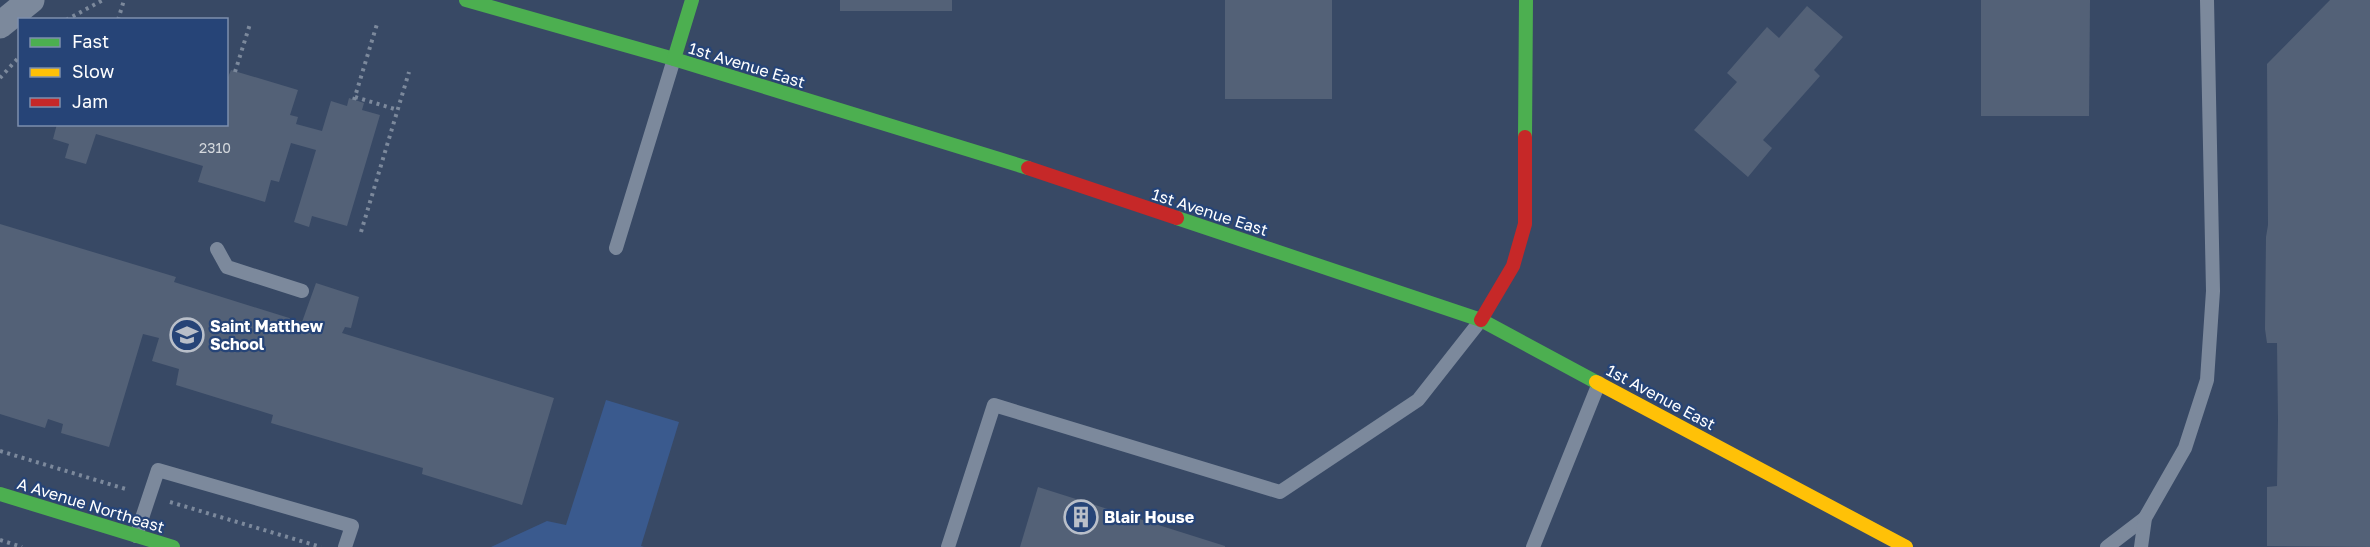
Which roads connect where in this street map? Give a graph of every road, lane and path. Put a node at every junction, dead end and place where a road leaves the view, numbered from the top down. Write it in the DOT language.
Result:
graph roads {
  1 [pos="31,0"];
  2 [pos="103,0"];
  3 [pos="124,0"];
  4 [pos="466,0"];
  5 [pos="692,0"];
  6 [pos="1526,0"];
  7 [pos="2207,0"];
  8 [pos="70,18"];
  9 [pos="119,18"];
  10 [pos="250,24"];
  11 [pos="377,24"];
  12 [pos="0,25"];
  13 [pos="18,58"];
  14 [pos="674,59"];
  15 [pos="235,72"];
  16 [pos="409,72"];
  17 [pos="0,78"];
  18 [pos="398,110"];
  19 [pos="361,232"];
  20 [pos="616,248"];
  21 [pos="218,249"];
  22 [pos="302,291"];
  23 [pos="1481,320"];
  24 [pos="1599,383"];
  25 [pos="0,494"];
  26 [pos="2145,518"];
  27 [pos="136,536"];
  28 [pos="0,540"];
  29 [pos="22,547"];
  30 [pos="173,547"];
  31 [pos="345,547"];
  32 [pos="948,547"];
  33 [pos="1533,547"];
  34 [pos="1906,547"];
  35 [pos="2107,547"];
  36 [pos="2141,547"];
  1 -- 12 [label="street"];
  2 -- 8 [label="path"];
  3 -- 9 [label="path"];
  4 -- 14 [label="main road, 1st Avenue East"];
  5 -- 14 [label="main road"];
  6 -- 23 [label="main road"];
  7 -- 26 [label="lane"];
  10 -- 15 [label="path"];
  11 -- 18 [label="path"];
  13 -- 17 [label="path"];
  14 -- 20 [label="lane"];
  14 -- 23 [label="main road, 1st Avenue East"];
  16 -- 18 [label="path"];
  18 -- 19 [label="path"];
  21 -- 22 [label="lane"];
  23 -- 24 [label="main road, 1st Avenue East"];
  23 -- 32 [label="lane"];
  24 -- 33 [label="lane"];
  24 -- 34 [label="main road, 1st Avenue East"];
  25 -- 27 [label="main road, A Avenue Northeast"];
  26 -- 35 [label="lane"];
  26 -- 36 [label="lane"];
  27 -- 30 [label="main road, A Avenue Northeast"];
  27 -- 31 [label="lane"];
  28 -- 29 [label="path"];
}
